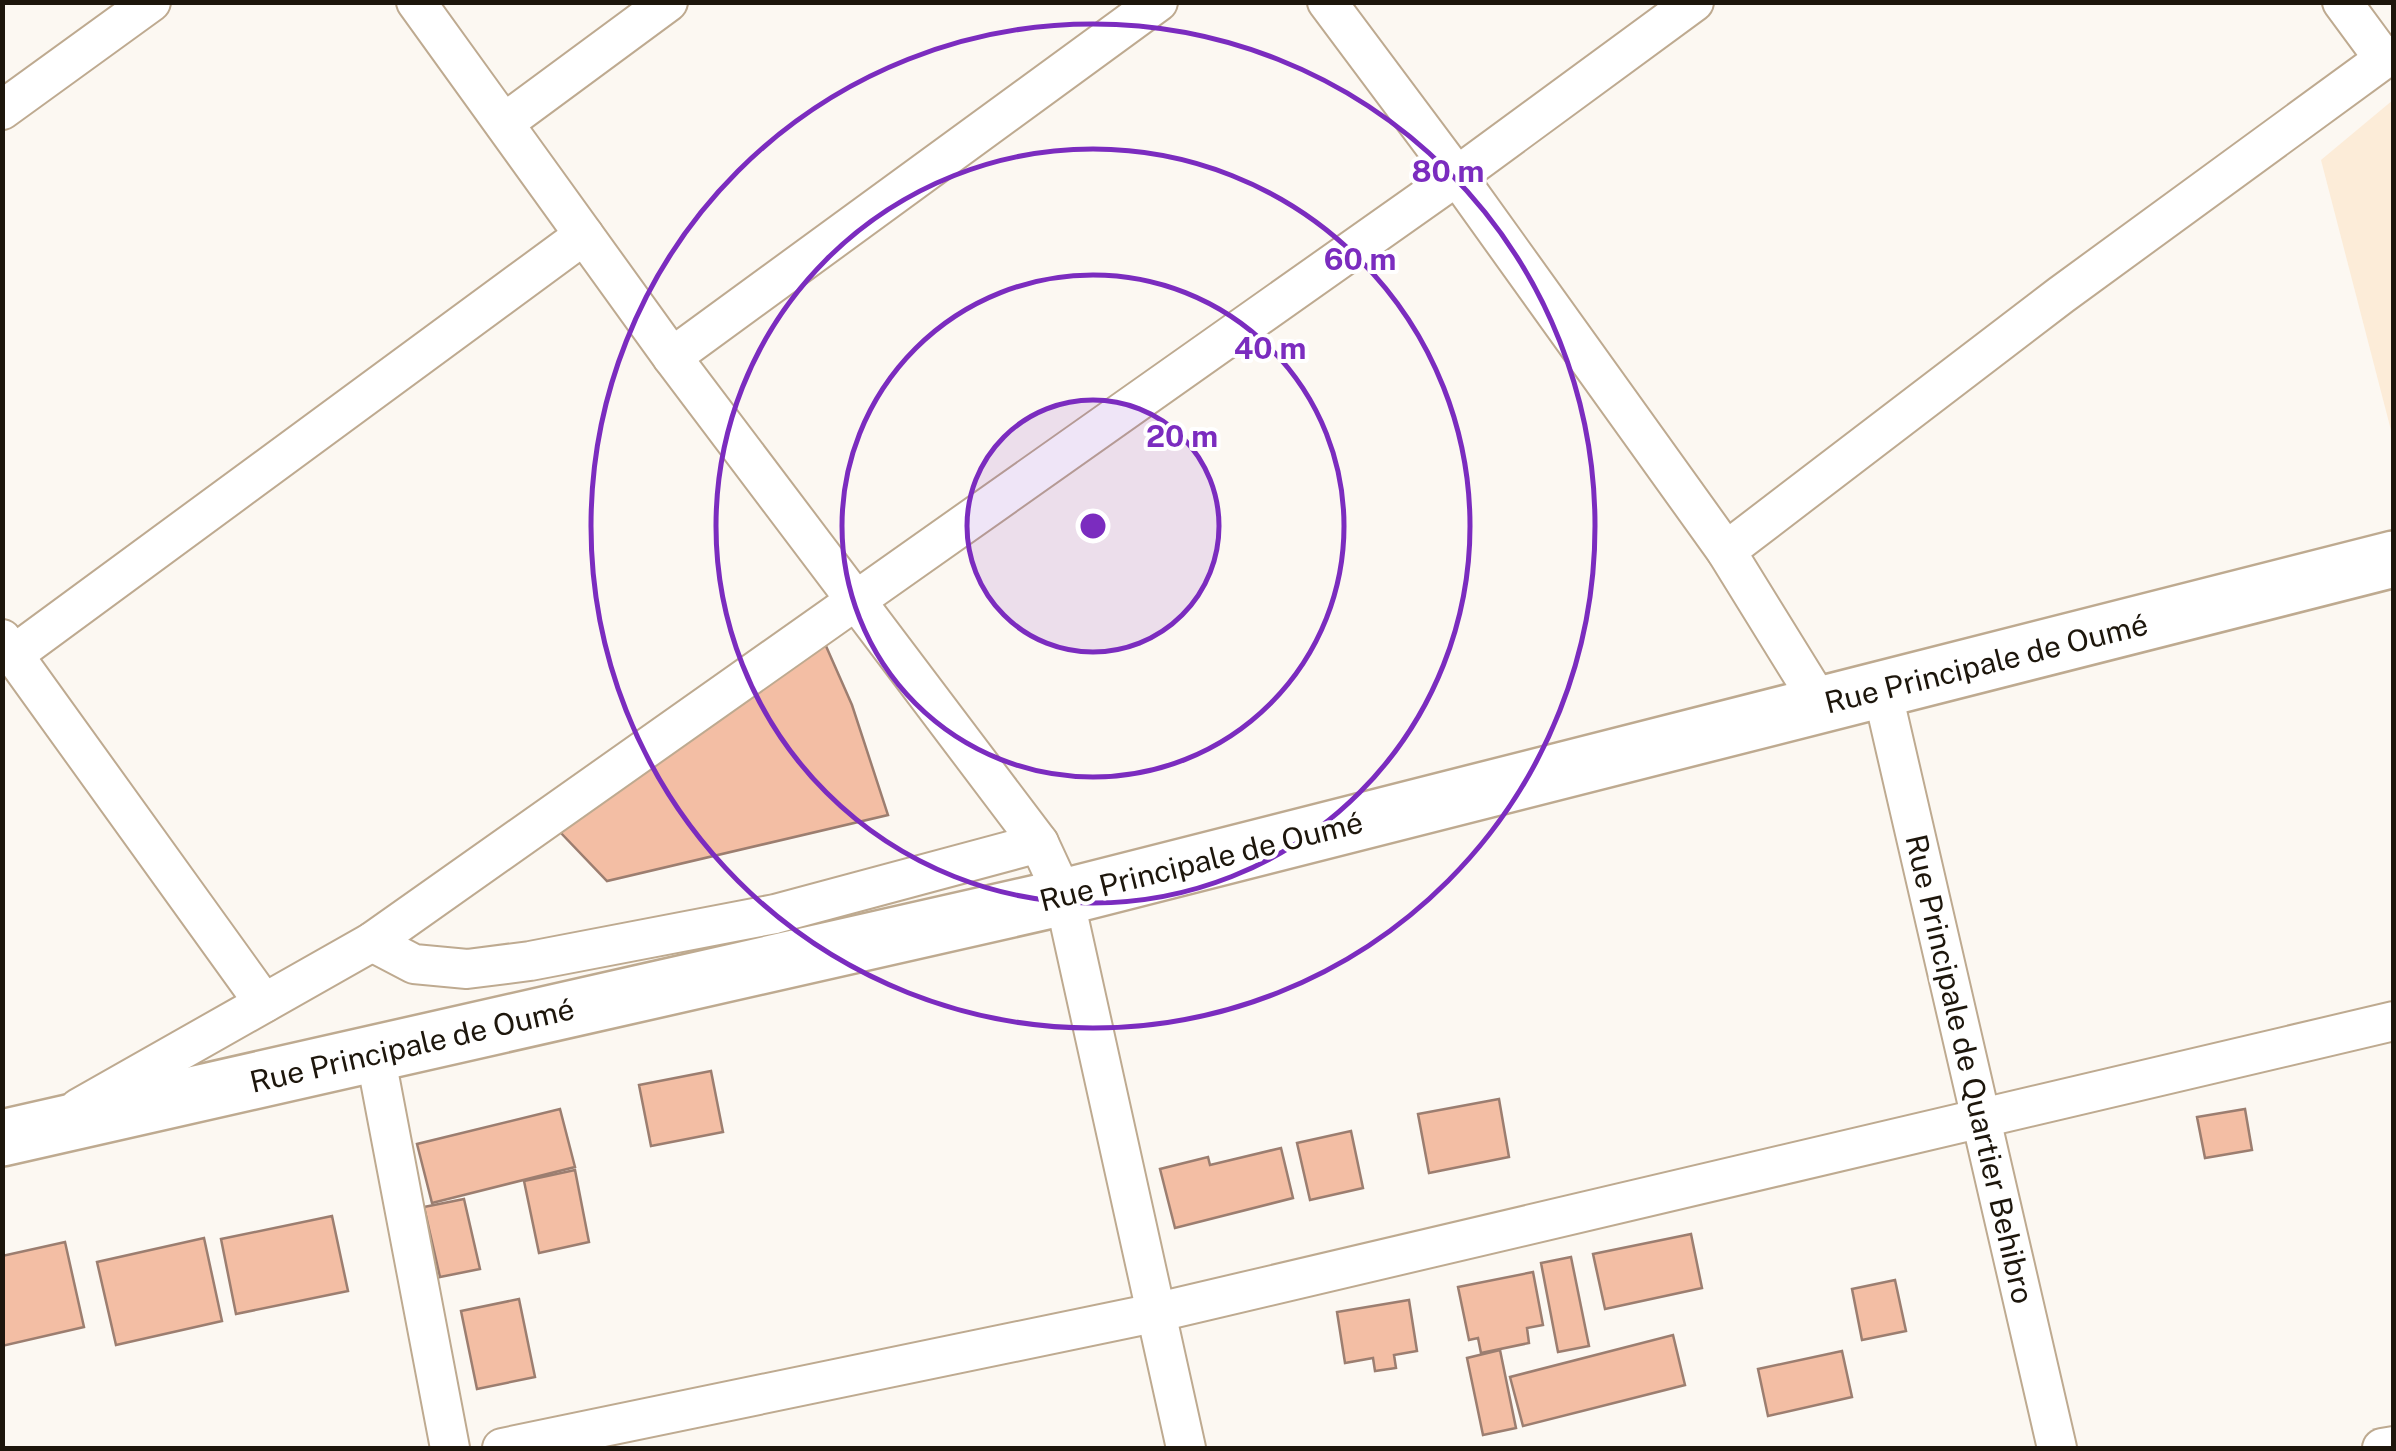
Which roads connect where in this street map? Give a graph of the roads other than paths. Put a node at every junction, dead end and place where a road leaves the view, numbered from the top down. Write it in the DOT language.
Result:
graph roads {
  1 [pos="151,2"];
  2 [pos="416,2"];
  3 [pos="668,2"];
  4 [pos="1158,2"];
  5 [pos="1327,2"];
  6 [pos="1694,2"];
  7 [pos="2342,2"];
  8 [pos="2388,57"];
  9 [pos="2,110"];
  10 [pos="504,123"];
  11 [pos="1457,176"];
  12 [pos="584,236"];
  13 [pos="672,357"];
  14 [pos="1726,551"];
  15 [pos="2394,560"];
  16 [pos="856,599"];
  17 [pos="8,647"];
  18 [pos="1882,690"];
  19 [pos="1820,703"];
  20 [pos="1039,843"];
  21 [pos="1064,897"];
  22 [pos="372,942"];
  23 [pos="264,1003"];
  24 [pos="2394,1021"];
  25 [pos="375,1054"];
  26 [pos="1982,1117"];
  27 [pos="22,1134"];
  28 [pos="1154,1313"];
  29 [pos="2394,1446"];
  30 [pos="450,1448"];
  31 [pos="502,1448"];
  32 [pos="1186,1448"];
  33 [pos="2057,1448"];
  34 [pos="2382,1448"];
  1 -- 9 [label="street"];
  2 -- 10 [label="street"];
  3 -- 10 [label="street"];
  4 -- 13 [label="street"];
  5 -- 11 [label="street"];
  6 -- 11 [label="street"];
  7 -- 8 [label="street"];
  8 -- 14 [label="street"];
  10 -- 12 [label="street"];
  11 -- 14 [label="street"];
  11 -- 16 [label="street"];
  12 -- 13 [label="street"];
  12 -- 17 [label="street"];
  13 -- 16 [label="street"];
  14 -- 19 [label="street"];
  15 -- 18 [label="main road, Rue Principale de Oumé"];
  16 -- 20 [label="street"];
  16 -- 22 [label="street"];
  17 -- 23 [label="street"];
  18 -- 19 [label="main road, Rue Principale de Oumé"];
  18 -- 26 [label="street, Rue Principale de Quartier Behibro"];
  19 -- 21 [label="main road, Rue Principale de Oumé"];
  20 -- 21 [label="street"];
  20 -- 22 [label="street"];
  21 -- 25 [label="main road, Rue Principale de Oumé"];
  21 -- 28 [label="street"];
  22 -- 23 [label="street"];
  23 -- 27 [label="street"];
  24 -- 26 [label="street"];
  25 -- 27 [label="main road, Rue Principale de Oumé"];
  25 -- 30 [label="street"];
  26 -- 28 [label="street"];
  26 -- 33 [label="street, Rue Principale de Quartier Behibro"];
  28 -- 31 [label="street"];
  28 -- 32 [label="street"];
  29 -- 34 [label="street"];
}
